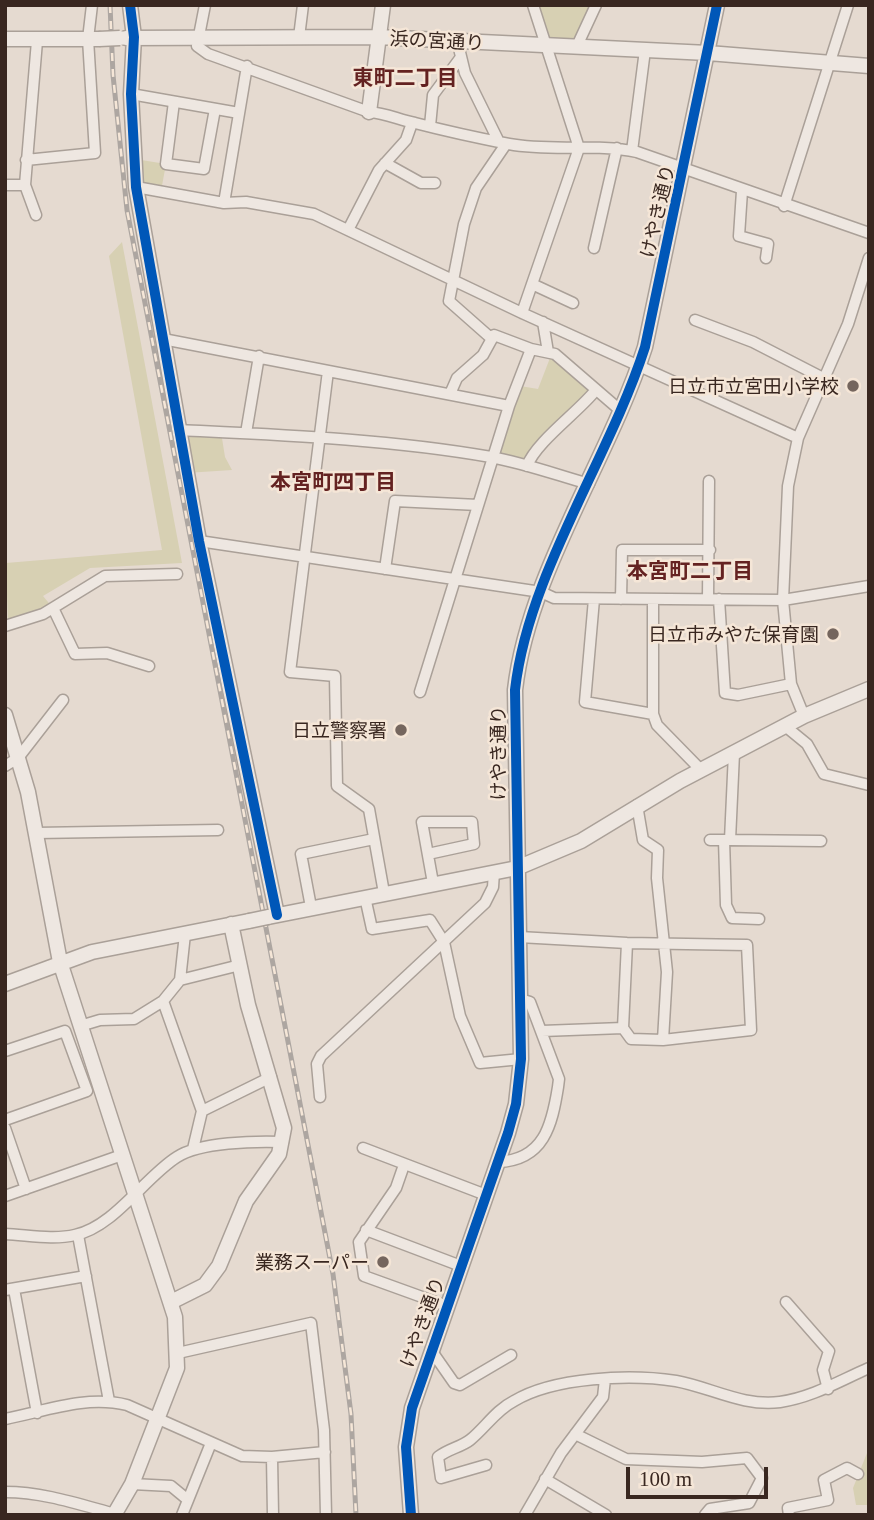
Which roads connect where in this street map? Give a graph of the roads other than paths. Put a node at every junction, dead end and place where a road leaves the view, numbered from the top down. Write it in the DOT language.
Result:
graph roads {
  1 [pos="92,5"];
  2 [pos="130,5"];
  3 [pos="205,5"];
  4 [pos="303,5"];
  5 [pos="383,5"];
  6 [pos="533,5"];
  7 [pos="596,5"];
  8 [pos="717,5"];
  9 [pos="848,5"];
  10 [pos="200,35"];
  11 [pos="127,37"];
  12 [pos="299,37"];
  13 [pos="378,37"];
  14 [pos="5,39"];
  15 [pos="93,39"];
  16 [pos="457,40"];
  17 [pos="37,41"];
  18 [pos="544,45"];
  19 [pos="577,46"];
  20 [pos="645,50"];
  21 [pos="708,53"];
  22 [pos="461,57"];
  23 [pos="829,62"];
  24 [pos="247,66"];
  25 [pos="869,66"];
  26 [pos="131,94"];
  27 [pos="174,102"];
  28 [pos="215,109"];
  29 [pos="239,113"];
  30 [pos="369,113"];
  31 [pos="412,123"];
  32 [pos="430,127"];
  33 [pos="502,142"];
  34 [pos="579,148"];
  35 [pos="617,148"];
  36 [pos="632,151"];
  37 [pos="26,160"];
  38 [pos="385,163"];
  39 [pos="685,169"];
  40 [pos="435,183"];
  41 [pos="5,185"];
  42 [pos="25,185"];
  43 [pos="136,187"];
  44 [pos="742,191"];
  45 [pos="224,203"];
  46 [pos="784,206"];
  47 [pos="36,215"];
  48 [pos="348,230"];
  49 [pos="869,233"];
  50 [pos="594,248"];
  51 [pos="766,258"];
  52 [pos="869,258"];
  53 [pos="453,280"];
  54 [pos="532,284"];
  55 [pos="573,303"];
  56 [pos="522,313"];
  57 [pos="695,320"];
  58 [pos="543,322"];
  59 [pos="163,339"];
  60 [pos="492,339"];
  61 [pos="531,349"];
  62 [pos="548,352"];
  63 [pos="259,356"];
  64 [pos="639,365"];
  65 [pos="328,371"];
  66 [pos="823,378"];
  67 [pos="595,391"];
  68 [pos="450,394"];
  69 [pos="509,406"];
  70 [pos="621,411"];
  71 [pos="178,430"];
  72 [pos="246,433"];
  73 [pos="318,436"];
  74 [pos="799,438"];
  75 [pos="493,457"];
  76 [pos="527,466"];
  77 [pos="709,481"];
  78 [pos="589,484"];
  79 [pos="478,505"];
  80 [pos="199,541"];
  81 [pos="710,550"];
  82 [pos="304,557"];
  83 [pos="385,569"];
  84 [pos="177,574"];
  85 [pos="457,579"];
  86 [pos="869,586"];
  87 [pos="541,592"];
  88 [pos="594,599"];
  89 [pos="621,599"];
  90 [pos="653,599"];
  91 [pos="713,599"];
  92 [pos="783,600"];
  93 [pos="53,608"];
  94 [pos="5,626"];
  95 [pos="149,666"];
  96 [pos="791,684"];
  97 [pos="869,689"];
  98 [pos="420,692"];
  99 [pos="63,700"];
  100 [pos="653,714"];
  101 [pos="5,715"];
  102 [pos="804,716"];
  103 [pos="785,726"];
  104 [pos="734,753"];
  105 [pos="12,762"];
  106 [pos="701,770"];
  107 [pos="869,785"];
  108 [pos="637,805"];
  109 [pos="218,830"];
  110 [pos="36,833"];
  111 [pos="374,839"];
  112 [pos="710,840"];
  113 [pos="727,840"];
  114 [pos="821,841"];
  115 [pos="428,854"];
  116 [pos="517,867"];
  117 [pos="494,872"];
  118 [pos="433,883"];
  119 [pos="384,893"];
  120 [pos="365,897"];
  121 [pos="311,907"];
  122 [pos="273,916"];
  123 [pos="759,919"];
  124 [pos="231,924"];
  125 [pos="185,934"];
  126 [pos="519,937"];
  127 [pos="444,942"];
  128 [pos="627,943"];
  129 [pos="664,944"];
  130 [pos="60,962"];
  131 [pos="240,965"];
  132 [pos="180,979"];
  133 [pos="5,984"];
  134 [pos="520,999"];
  135 [pos="163,1001"];
  136 [pos="80,1026"];
  137 [pos="623,1028"];
  138 [pos="542,1031"];
  139 [pos="663,1040"];
  140 [pos="5,1051"];
  141 [pos="521,1059"];
  142 [pos="271,1077"];
  143 [pos="320,1097"];
  144 [pos="202,1111"];
  145 [pos="5,1120"];
  146 [pos="5,1128"];
  147 [pos="283,1142"];
  148 [pos="363,1147"];
  149 [pos="193,1149"];
  150 [pos="122,1155"];
  151 [pos="498,1162"];
  152 [pos="404,1165"];
  153 [pos="26,1189"];
  154 [pos="136,1194"];
  155 [pos="486,1195"];
  156 [pos="5,1196"];
  157 [pos="366,1230"];
  158 [pos="5,1234"];
  159 [pos="78,1235"];
  160 [pos="461,1266"];
  161 [pos="86,1276"];
  162 [pos="10,1290"];
  163 [pos="171,1302"];
  164 [pos="786,1302"];
  165 [pos="447,1306"];
  166 [pos="431,1350"];
  167 [pos="178,1353"];
  168 [pos="511,1355"];
  169 [pos="869,1368"];
  170 [pos="605,1379"];
  171 [pos="828,1390"];
  172 [pos="109,1401"];
  173 [pos="37,1413"];
  174 [pos="5,1419"];
  175 [pos="158,1419"];
  176 [pos="575,1434"];
  177 [pos="211,1443"];
  178 [pos="325,1452"];
  179 [pos="272,1457"];
  180 [pos="486,1465"];
  181 [pos="858,1474"];
  182 [pos="545,1479"];
  183 [pos="132,1484"];
  184 [pos="5,1492"];
  185 [pos="188,1500"];
  186 [pos="114,1515"];
  187 [pos="183,1515"];
  188 [pos="273,1515"];
  189 [pos="326,1515"];
  190 [pos="411,1515"];
  191 [pos="525,1515"];
  192 [pos="606,1515"];
  193 [pos="705,1515"];
  194 [pos="789,1515"];
  1 -- 15 [label="street"];
  2 -- 11 [label="street"];
  3 -- 10 [label="street"];
  4 -- 12 [label="street"];
  5 -- 13 [label="street"];
  6 -- 18 [label="street"];
  7 -- 19 [label="street"];
  8 -- 21 [label="street, けやき通り"];
  9 -- 23 [label="street"];
  10 -- 11 [label="street, 浜の宮通り"];
  10 -- 12 [label="street, 浜の宮通り"];
  10 -- 24 [label="street"];
  11 -- 15 [label="street, 浜の宮通り, bridge"];
  11 -- 26 [label="street"];
  12 -- 13 [label="street, 浜の宮通り"];
  13 -- 16 [label="street, 浜の宮通り"];
  13 -- 30 [label="street"];
  14 -- 17 [label="street, 浜の宮通り"];
  15 -- 17 [label="street, 浜の宮通り"];
  15 -- 37 [label="street"];
  16 -- 18 [label="street, 浜の宮通り"];
  16 -- 22 [label="street"];
  17 -- 37 [label="street"];
  18 -- 19 [label="street, 浜の宮通り"];
  18 -- 34 [label="street"];
  19 -- 20 [label="street, 浜の宮通り"];
  20 -- 21 [label="street, 浜の宮通り"];
  20 -- 36 [label="street"];
  21 -- 23 [label="street, 浜の宮通り"];
  21 -- 39 [label="street, けやき通り"];
  22 -- 32 [label="street"];
  22 -- 33 [label="street"];
  23 -- 25 [label="street, 浜の宮通り"];
  23 -- 46 [label="street"];
  24 -- 29 [label="street"];
  24 -- 30 [label="street"];
  26 -- 27 [label="street"];
  26 -- 43 [label="street"];
  27 -- 28 [label="street"];
  27 -- 28 [label="street"];
  28 -- 29 [label="street"];
  29 -- 45 [label="street"];
  30 -- 31 [label="street"];
  31 -- 32 [label="street"];
  31 -- 38 [label="street"];
  32 -- 33 [label="street"];
  33 -- 34 [label="street"];
  33 -- 53 [label="street"];
  34 -- 35 [label="street"];
  34 -- 54 [label="street"];
  35 -- 36 [label="street"];
  35 -- 50 [label="street"];
  36 -- 39 [label="street"];
  37 -- 42 [label="street"];
  38 -- 40 [label="street"];
  38 -- 48 [label="street"];
  39 -- 44 [label="street"];
  39 -- 64 [label="street, けやき通り"];
  41 -- 42 [label="street"];
  42 -- 47 [label="street"];
  43 -- 45 [label="street"];
  43 -- 59 [label="street"];
  44 -- 46 [label="street"];
  44 -- 51 [label="street"];
  45 -- 48 [label="street"];
  46 -- 49 [label="street"];
  48 -- 53 [label="street"];
  52 -- 66 [label="street"];
  53 -- 56 [label="street"];
  53 -- 60 [label="street"];
  54 -- 55 [label="street"];
  54 -- 56 [label="street"];
  56 -- 58 [label="street"];
  57 -- 66 [label="street"];
  58 -- 62 [label="street"];
  58 -- 64 [label="street"];
  59 -- 63 [label="street"];
  59 -- 71 [label="street"];
  60 -- 61 [label="street"];
  60 -- 68 [label="street"];
  61 -- 62 [label="street"];
  61 -- 69 [label="street"];
  62 -- 67 [label="street"];
  63 -- 65 [label="street"];
  63 -- 72 [label="street"];
  64 -- 70 [label="street, けやき通り"];
  64 -- 74 [label="street"];
  65 -- 68 [label="street"];
  65 -- 73 [label="street"];
  66 -- 74 [label="street"];
  67 -- 70 [label="street"];
  67 -- 76 [label="street"];
  68 -- 69 [label="street"];
  69 -- 75 [label="street"];
  70 -- 78 [label="street, けやき通り"];
  71 -- 72 [label="street"];
  71 -- 80 [label="street"];
  72 -- 73 [label="street"];
  73 -- 75 [label="street"];
  73 -- 82 [label="street"];
  74 -- 92 [label="street"];
  75 -- 76 [label="street"];
  75 -- 79 [label="street"];
  76 -- 78 [label="street"];
  77 -- 81 [label="street"];
  78 -- 87 [label="street, けやき通り"];
  79 -- 83 [label="street"];
  79 -- 85 [label="street"];
  80 -- 82 [label="street"];
  80 -- 122 [label="street"];
  81 -- 89 [label="street"];
  81 -- 91 [label="street"];
  82 -- 83 [label="street"];
  82 -- 111 [label="street"];
  83 -- 85 [label="street"];
  84 -- 93 [label="street"];
  85 -- 87 [label="street"];
  85 -- 98 [label="street"];
  86 -- 92 [label="street"];
  87 -- 88 [label="street"];
  87 -- 116 [label="street, けやき通り"];
  88 -- 89 [label="street"];
  88 -- 100 [label="street"];
  89 -- 90 [label="street"];
  90 -- 91 [label="street"];
  90 -- 100 [label="street"];
  91 -- 92 [label="street"];
  91 -- 96 [label="street"];
  92 -- 96 [label="street"];
  93 -- 94 [label="street"];
  93 -- 95 [label="street"];
  96 -- 102 [label="street"];
  97 -- 102 [label="street"];
  99 -- 105 [label="street"];
  100 -- 106 [label="street"];
  101 -- 105 [label="street"];
  102 -- 103 [label="street"];
  103 -- 104 [label="street"];
  103 -- 107 [label="street"];
  104 -- 106 [label="street"];
  104 -- 113 [label="street"];
  105 -- 110 [label="street"];
  106 -- 108 [label="street"];
  108 -- 116 [label="street"];
  108 -- 129 [label="street"];
  109 -- 110 [label="street"];
  110 -- 130 [label="street"];
  111 -- 119 [label="street"];
  111 -- 121 [label="street"];
  112 -- 113 [label="street"];
  113 -- 114 [label="street"];
  113 -- 123 [label="street"];
  115 -- 115 [label="street"];
  115 -- 118 [label="street"];
  116 -- 117 [label="street"];
  116 -- 126 [label="street, けやき通り"];
  117 -- 118 [label="street"];
  117 -- 127 [label="street"];
  118 -- 119 [label="street"];
  119 -- 120 [label="street"];
  120 -- 121 [label="street"];
  120 -- 127 [label="street"];
  121 -- 122 [label="street"];
  122 -- 124 [label="street, bridge"];
  124 -- 125 [label="street"];
  124 -- 131 [label="street"];
  125 -- 130 [label="street"];
  125 -- 132 [label="street"];
  126 -- 128 [label="street"];
  126 -- 134 [label="street, けやき通り"];
  127 -- 141 [label="street"];
  127 -- 143 [label="street"];
  128 -- 129 [label="street"];
  128 -- 137 [label="street"];
  129 -- 139 [label="street"];
  129 -- 139 [label="street"];
  130 -- 133 [label="street"];
  130 -- 136 [label="street"];
  131 -- 132 [label="street"];
  131 -- 142 [label="street"];
  132 -- 135 [label="street"];
  134 -- 138 [label="street"];
  134 -- 141 [label="street, けやき通り"];
  135 -- 136 [label="street"];
  135 -- 144 [label="street"];
  136 -- 150 [label="street"];
  137 -- 138 [label="street"];
  137 -- 139 [label="street"];
  138 -- 151 [label="street"];
  140 -- 145 [label="street"];
  141 -- 151 [label="street, けやき通り"];
  142 -- 144 [label="street"];
  142 -- 147 [label="street"];
  144 -- 149 [label="street"];
  146 -- 153 [label="street"];
  147 -- 149 [label="street"];
  147 -- 163 [label="street"];
  148 -- 152 [label="street"];
  149 -- 154 [label="street"];
  150 -- 153 [label="street"];
  150 -- 154 [label="street"];
  151 -- 155 [label="street, けやき通り"];
  152 -- 155 [label="street"];
  152 -- 157 [label="street"];
  153 -- 156 [label="street"];
  154 -- 159 [label="street"];
  154 -- 163 [label="street"];
  155 -- 160 [label="street, けやき通り"];
  157 -- 160 [label="street"];
  157 -- 165 [label="street"];
  158 -- 159 [label="street"];
  159 -- 161 [label="street"];
  160 -- 165 [label="street, けやき通り"];
  161 -- 162 [label="street"];
  161 -- 172 [label="street"];
  162 -- 173 [label="street"];
  163 -- 167 [label="street"];
  164 -- 171 [label="street"];
  165 -- 166 [label="street, けやき通り"];
  166 -- 168 [label="street"];
  166 -- 190 [label="street, けやき通り"];
  167 -- 175 [label="street"];
  167 -- 178 [label="street"];
  169 -- 171 [label="street"];
  170 -- 171 [label="street"];
  170 -- 176 [label="street"];
  170 -- 180 [label="street"];
  172 -- 173 [label="street"];
  172 -- 175 [label="street"];
  173 -- 174 [label="street"];
  175 -- 177 [label="street"];
  175 -- 183 [label="street"];
  176 -- 182 [label="street"];
  176 -- 193 [label="street"];
  177 -- 179 [label="street"];
  177 -- 185 [label="street"];
  178 -- 179 [label="street"];
  178 -- 189 [label="street"];
  179 -- 188 [label="street"];
  181 -- 194 [label="street"];
  182 -- 191 [label="street"];
  182 -- 192 [label="street"];
  183 -- 185 [label="street"];
  183 -- 186 [label="street"];
  184 -- 186 [label="street"];
  185 -- 187 [label="street"];
}
